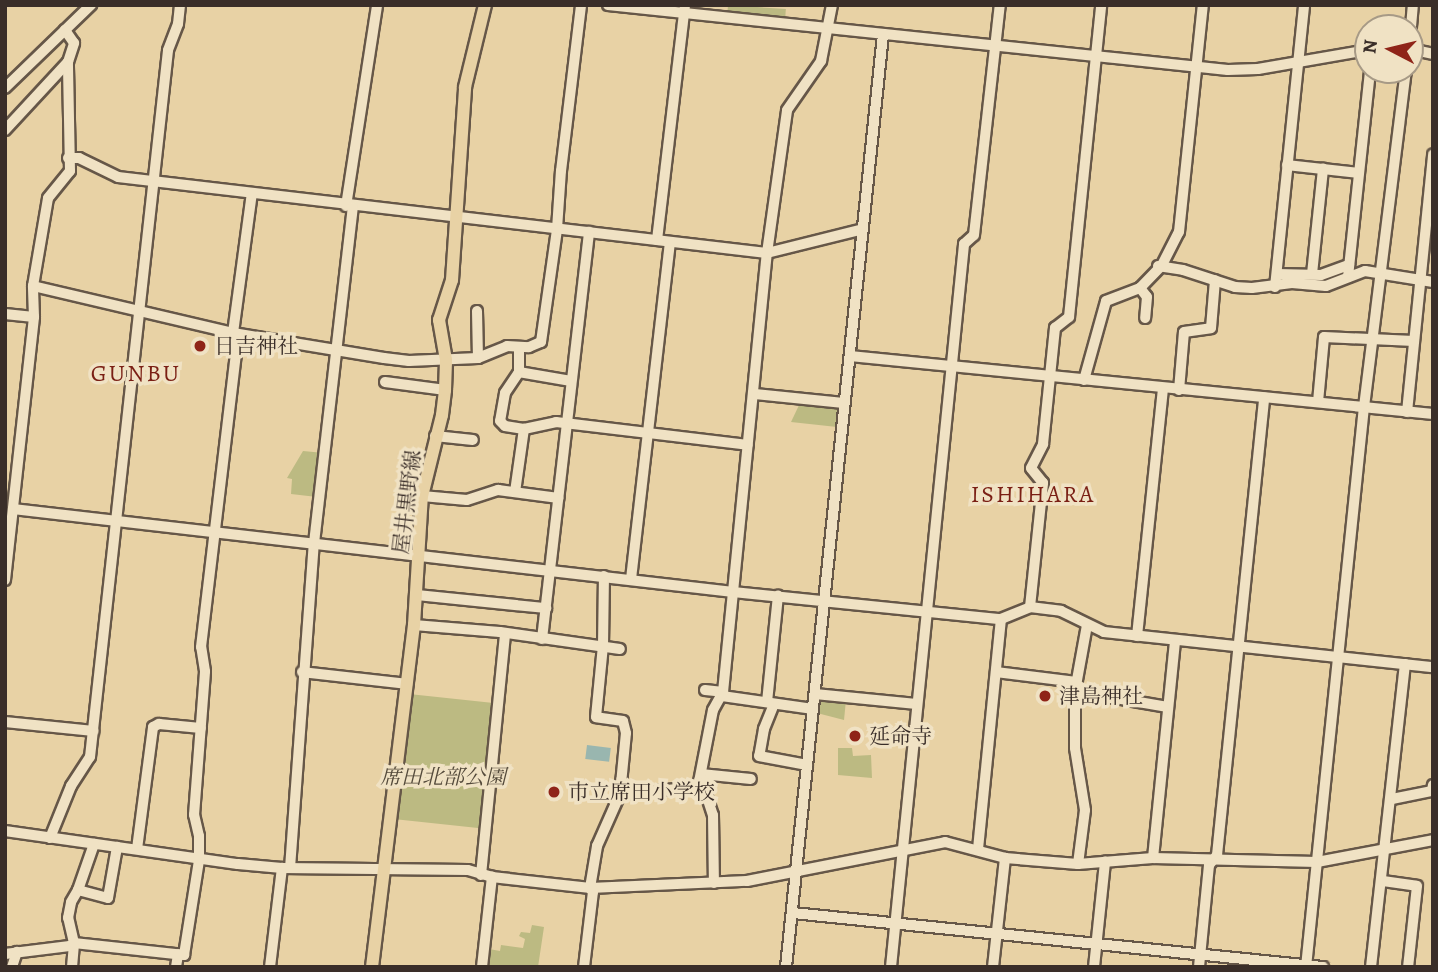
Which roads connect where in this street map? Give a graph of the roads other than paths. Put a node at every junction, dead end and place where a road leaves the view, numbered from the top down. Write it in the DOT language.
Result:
graph roads {
  1 [pos="180,5"];
  2 [pos="377,5"];
  3 [pos="485,5"];
  4 [pos="581,5"];
  5 [pos="608,5"];
  6 [pos="832,5"];
  7 [pos="1000,5"];
  8 [pos="1101,5"];
  9 [pos="1203,5"];
  10 [pos="1304,5"];
  11 [pos="87,7"];
  12 [pos="685,10"];
  13 [pos="828,28"];
  14 [pos="65,30"];
  15 [pos="883,34"];
  16 [pos="995,45"];
  17 [pos="1354,52"];
  18 [pos="1096,56"];
  19 [pos="68,62"];
  20 [pos="1298,62"];
  21 [pos="1197,67"];
  22 [pos="1369,84"];
  23 [pos="1404,84"];
  24 [pos="5,88"];
  25 [pos="5,130"];
  26 [pos="1433,154"];
  27 [pos="68,158"];
  28 [pos="1287,165"];
  29 [pos="1323,169"];
  30 [pos="1359,173"];
  31 [pos="154,182"];
  32 [pos="252,194"];
  33 [pos="350,206"];
  34 [pos="456,216"];
  35 [pos="558,229"];
  36 [pos="863,229"];
  37 [pos="589,232"];
  38 [pos="657,240"];
  39 [pos="670,242"];
  40 [pos="767,253"];
  41 [pos="1158,267"];
  42 [pos="1349,271"];
  43 [pos="1379,272"];
  44 [pos="1277,274"];
  45 [pos="1312,274"];
  46 [pos="1215,280"];
  47 [pos="1420,280"];
  48 [pos="1433,282"];
  49 [pos="33,286"];
  50 [pos="1275,287"];
  51 [pos="1140,288"];
  52 [pos="139,312"];
  53 [pos="477,312"];
  54 [pos="5,314"];
  55 [pos="34,317"];
  56 [pos="1145,318"];
  57 [pos="236,334"];
  58 [pos="1372,337"];
  59 [pos="1414,341"];
  60 [pos="519,347"];
  61 [pos="337,352"];
  62 [pos="850,356"];
  63 [pos="478,358"];
  64 [pos="446,360"];
  65 [pos="952,367"];
  66 [pos="519,372"];
  67 [pos="1049,377"];
  68 [pos="1084,380"];
  69 [pos="571,381"];
  70 [pos="385,382"];
  71 [pos="1163,388"];
  72 [pos="445,390"];
  73 [pos="1179,390"];
  74 [pos="755,394"];
  75 [pos="1265,397"];
  76 [pos="1318,402"];
  77 [pos="844,403"];
  78 [pos="1364,407"];
  79 [pos="1407,412"];
  80 [pos="1433,414"];
  81 [pos="566,424"];
  82 [pos="524,429"];
  83 [pos="648,434"];
  84 [pos="435,436"];
  85 [pos="473,440"];
  86 [pos="748,446"];
  87 [pos="515,492"];
  88 [pos="422,496"];
  89 [pos="558,498"];
  90 [pos="10,514"];
  91 [pos="117,521"];
  92 [pos="215,532"];
  93 [pos="314,543"];
  94 [pos="418,555"];
  95 [pos="550,570"];
  96 [pos="604,576"];
  97 [pos="631,579"];
  98 [pos="5,580"];
  99 [pos="733,592"];
  100 [pos="417,595"];
  101 [pos="778,596"];
  102 [pos="824,601"];
  103 [pos="1030,607"];
  104 [pos="546,608"];
  105 [pos="927,611"];
  106 [pos="1001,619"];
  107 [pos="414,625"];
  108 [pos="1087,625"];
  109 [pos="505,634"];
  110 [pos="1137,636"];
  111 [pos="542,639"];
  112 [pos="1175,640"];
  113 [pos="603,646"];
  114 [pos="1238,647"];
  115 [pos="621,649"];
  116 [pos="1338,657"];
  117 [pos="1405,664"];
  118 [pos="1433,667"];
  119 [pos="302,672"];
  120 [pos="996,672"];
  121 [pos="407,684"];
  122 [pos="1076,686"];
  123 [pos="705,690"];
  124 [pos="722,694"];
  125 [pos="815,694"];
  126 [pos="770,703"];
  127 [pos="917,704"];
  128 [pos="1168,707"];
  129 [pos="813,709"];
  130 [pos="5,722"];
  131 [pos="201,728"];
  132 [pos="94,731"];
  133 [pos="807,765"];
  134 [pos="701,774"];
  135 [pos="751,779"];
  136 [pos="1433,785"];
  137 [pos="698,788"];
  138 [pos="620,794"];
  139 [pos="1392,799"];
  140 [pos="5,831"];
  141 [pos="50,838"];
  142 [pos="1433,840"];
  143 [pos="94,844"];
  144 [pos="117,847"];
  145 [pos="137,849"];
  146 [pos="978,849"];
  147 [pos="1386,850"];
  148 [pos="902,851"];
  149 [pos="1006,858"];
  150 [pos="1153,858"];
  151 [pos="199,860"];
  152 [pos="1213,861"];
  153 [pos="1105,862"];
  154 [pos="1317,862"];
  155 [pos="1078,864"];
  156 [pos="286,868"];
  157 [pos="384,870"];
  158 [pos="797,872"];
  159 [pos="481,875"];
  160 [pos="492,877"];
  161 [pos="1382,881"];
  162 [pos="714,883"];
  163 [pos="590,888"];
  164 [pos="78,890"];
  165 [pos="793,913"];
  166 [pos="895,923"];
  167 [pos="996,934"];
  168 [pos="74,943"];
  169 [pos="1097,943"];
  170 [pos="17,952"];
  171 [pos="5,954"];
  172 [pos="178,954"];
  173 [pos="1200,955"];
  174 [pos="1306,966"];
  175 [pos="12,967"];
  176 [pos="72,967"];
  177 [pos="176,967"];
  178 [pos="270,967"];
  179 [pos="372,967"];
  180 [pos="482,967"];
  181 [pos="584,967"];
  182 [pos="786,967"];
  183 [pos="891,967"];
  184 [pos="993,967"];
  185 [pos="1094,967"];
  186 [pos="1199,967"];
  187 [pos="1324,967"];
  188 [pos="1371,967"];
  189 [pos="1408,967"];
  1 -- 31 [label="street"];
  2 -- 33 [label="street"];
  3 -- 34 [label="main road, 屋井黒野線"];
  4 -- 35 [label="street"];
  5 -- 12 [label="street"];
  6 -- 13 [label="street"];
  7 -- 16 [label="street"];
  8 -- 18 [label="street"];
  9 -- 21 [label="street"];
  10 -- 20 [label="street"];
  11 -- 14 [label="street"];
  12 -- 13 [label="street"];
  12 -- 38 [label="street"];
  13 -- 15 [label="street"];
  13 -- 40 [label="street"];
  14 -- 19 [label="street"];
  14 -- 24 [label="street"];
  15 -- 16 [label="street"];
  15 -- 36 [label="street"];
  16 -- 18 [label="street"];
  16 -- 65 [label="street"];
  17 -- 20 [label="street"];
  18 -- 21 [label="street"];
  18 -- 67 [label="street"];
  19 -- 25 [label="street"];
  19 -- 27 [label="street"];
  20 -- 21 [label="street"];
  20 -- 28 [label="street"];
  21 -- 41 [label="street"];
  22 -- 30 [label="street"];
  23 -- 43 [label="street"];
  26 -- 47 [label="street"];
  27 -- 31 [label="street"];
  27 -- 49 [label="street"];
  28 -- 29 [label="street"];
  28 -- 44 [label="street"];
  29 -- 30 [label="street"];
  29 -- 45 [label="street"];
  30 -- 42 [label="street"];
  31 -- 32 [label="street"];
  31 -- 52 [label="street"];
  32 -- 33 [label="street"];
  32 -- 57 [label="street"];
  33 -- 34 [label="street"];
  33 -- 61 [label="street"];
  34 -- 35 [label="street"];
  34 -- 64 [label="main road, 屋井黒野線"];
  35 -- 37 [label="street"];
  35 -- 60 [label="street"];
  36 -- 40 [label="street"];
  36 -- 62 [label="street"];
  37 -- 38 [label="street"];
  37 -- 69 [label="street"];
  38 -- 39 [label="street"];
  39 -- 40 [label="street"];
  39 -- 83 [label="street"];
  40 -- 74 [label="street"];
  41 -- 46 [label="street"];
  41 -- 51 [label="street"];
  42 -- 43 [label="street"];
  42 -- 45 [label="street"];
  42 -- 50 [label="street"];
  43 -- 47 [label="street"];
  43 -- 58 [label="street"];
  44 -- 45 [label="street"];
  44 -- 50 [label="street"];
  46 -- 50 [label="street"];
  46 -- 73 [label="street"];
  47 -- 48 [label="street"];
  47 -- 59 [label="street"];
  49 -- 52 [label="street"];
  49 -- 55 [label="street"];
  51 -- 56 [label="street"];
  51 -- 68 [label="street"];
  52 -- 57 [label="street"];
  52 -- 91 [label="street"];
  53 -- 63 [label="street"];
  54 -- 55 [label="street"];
  55 -- 90 [label="street"];
  57 -- 61 [label="street"];
  57 -- 92 [label="street"];
  58 -- 59 [label="street"];
  58 -- 76 [label="street"];
  58 -- 78 [label="street"];
  59 -- 79 [label="street"];
  60 -- 63 [label="street"];
  60 -- 66 [label="street"];
  61 -- 64 [label="street"];
  61 -- 93 [label="street"];
  62 -- 65 [label="street"];
  62 -- 77 [label="street"];
  63 -- 64 [label="street"];
  64 -- 72 [label="main road, 屋井黒野線"];
  65 -- 67 [label="street"];
  65 -- 105 [label="street"];
  66 -- 69 [label="street"];
  66 -- 82 [label="street"];
  67 -- 68 [label="street"];
  67 -- 103 [label="street"];
  68 -- 71 [label="street"];
  69 -- 81 [label="street"];
  70 -- 72 [label="street"];
  71 -- 73 [label="street"];
  71 -- 110 [label="street"];
  72 -- 84 [label="main road, 屋井黒野線"];
  73 -- 75 [label="street"];
  74 -- 77 [label="street"];
  74 -- 86 [label="street"];
  75 -- 76 [label="street"];
  75 -- 114 [label="street"];
  76 -- 78 [label="street"];
  77 -- 102 [label="street"];
  78 -- 79 [label="street"];
  78 -- 116 [label="street"];
  79 -- 80 [label="street"];
  81 -- 82 [label="street"];
  81 -- 83 [label="street"];
  81 -- 89 [label="street"];
  82 -- 87 [label="street"];
  83 -- 86 [label="street"];
  83 -- 97 [label="street"];
  84 -- 85 [label="street"];
  84 -- 88 [label="main road, 屋井黒野線"];
  86 -- 99 [label="street"];
  87 -- 88 [label="street"];
  87 -- 89 [label="street"];
  88 -- 94 [label="main road, 屋井黒野線"];
  89 -- 95 [label="street"];
  90 -- 91 [label="street"];
  90 -- 98 [label="street"];
  91 -- 92 [label="street"];
  91 -- 132 [label="street"];
  92 -- 93 [label="street"];
  92 -- 131 [label="street"];
  93 -- 94 [label="street"];
  93 -- 119 [label="street"];
  94 -- 95 [label="street"];
  94 -- 100 [label="main road, 屋井黒野線"];
  95 -- 96 [label="street"];
  95 -- 104 [label="street"];
  96 -- 97 [label="street"];
  96 -- 113 [label="street"];
  97 -- 99 [label="street"];
  99 -- 101 [label="street"];
  99 -- 124 [label="street"];
  100 -- 104 [label="street"];
  100 -- 107 [label="main road, 屋井黒野線"];
  101 -- 102 [label="street"];
  101 -- 126 [label="street"];
  102 -- 105 [label="street"];
  102 -- 125 [label="street"];
  103 -- 106 [label="street"];
  103 -- 108 [label="street"];
  104 -- 111 [label="street"];
  105 -- 106 [label="street"];
  105 -- 127 [label="street"];
  106 -- 120 [label="street"];
  107 -- 109 [label="street"];
  107 -- 121 [label="main road, 屋井黒野線"];
  108 -- 110 [label="street"];
  108 -- 122 [label="street"];
  109 -- 111 [label="street"];
  109 -- 159 [label="street"];
  110 -- 112 [label="street"];
  111 -- 113 [label="street"];
  112 -- 114 [label="street"];
  112 -- 128 [label="street"];
  113 -- 115 [label="street"];
  113 -- 138 [label="street"];
  114 -- 116 [label="street"];
  114 -- 152 [label="street"];
  116 -- 117 [label="street"];
  116 -- 154 [label="street"];
  117 -- 118 [label="street"];
  117 -- 139 [label="street"];
  119 -- 121 [label="street"];
  119 -- 156 [label="street"];
  120 -- 122 [label="street"];
  120 -- 146 [label="street"];
  121 -- 157 [label="main road, 屋井黒野線"];
  122 -- 128 [label="street"];
  122 -- 155 [label="street"];
  123 -- 124 [label="street"];
  124 -- 126 [label="street"];
  124 -- 134 [label="street"];
  125 -- 127 [label="street"];
  125 -- 129 [label="street"];
  126 -- 129 [label="street"];
  126 -- 133 [label="street"];
  127 -- 148 [label="street"];
  128 -- 150 [label="street"];
  129 -- 133 [label="street"];
  130 -- 132 [label="street"];
  131 -- 145 [label="street"];
  131 -- 151 [label="street"];
  132 -- 141 [label="street"];
  133 -- 158 [label="street"];
  134 -- 135 [label="street"];
  134 -- 137 [label="street"];
  136 -- 139 [label="street"];
  137 -- 138 [label="street"];
  137 -- 162 [label="street"];
  138 -- 163 [label="street"];
  139 -- 147 [label="street"];
  140 -- 141 [label="street"];
  141 -- 143 [label="street"];
  142 -- 147 [label="street"];
  143 -- 144 [label="street"];
  143 -- 164 [label="street"];
  144 -- 145 [label="street"];
  144 -- 164 [label="street"];
  145 -- 151 [label="street"];
  146 -- 148 [label="street"];
  146 -- 149 [label="street"];
  147 -- 154 [label="street"];
  147 -- 161 [label="street"];
  148 -- 158 [label="street"];
  148 -- 166 [label="street"];
  149 -- 155 [label="street"];
  149 -- 167 [label="street"];
  150 -- 152 [label="street"];
  150 -- 153 [label="street"];
  151 -- 156 [label="street"];
  151 -- 172 [label="street"];
  152 -- 154 [label="street"];
  152 -- 173 [label="street"];
  153 -- 155 [label="street"];
  153 -- 169 [label="street"];
  154 -- 174 [label="street"];
  156 -- 157 [label="street"];
  156 -- 178 [label="street"];
  157 -- 159 [label="street"];
  157 -- 179 [label="main road, 屋井黒野線"];
  158 -- 162 [label="street"];
  158 -- 165 [label="street"];
  159 -- 160 [label="street"];
  160 -- 163 [label="street"];
  160 -- 180 [label="street"];
  161 -- 188 [label="street"];
  161 -- 189 [label="street"];
  162 -- 163 [label="street"];
  163 -- 181 [label="street"];
  164 -- 168 [label="street"];
  165 -- 166 [label="street"];
  165 -- 182 [label="street"];
  166 -- 167 [label="street"];
  166 -- 183 [label="street"];
  167 -- 169 [label="street"];
  167 -- 184 [label="street"];
  168 -- 170 [label="street"];
  168 -- 172 [label="street"];
  168 -- 176 [label="street"];
  169 -- 173 [label="street"];
  169 -- 185 [label="street"];
  170 -- 171 [label="street"];
  170 -- 175 [label="street"];
  172 -- 177 [label="street"];
  173 -- 174 [label="street"];
  173 -- 186 [label="street"];
  174 -- 187 [label="street"];
}
